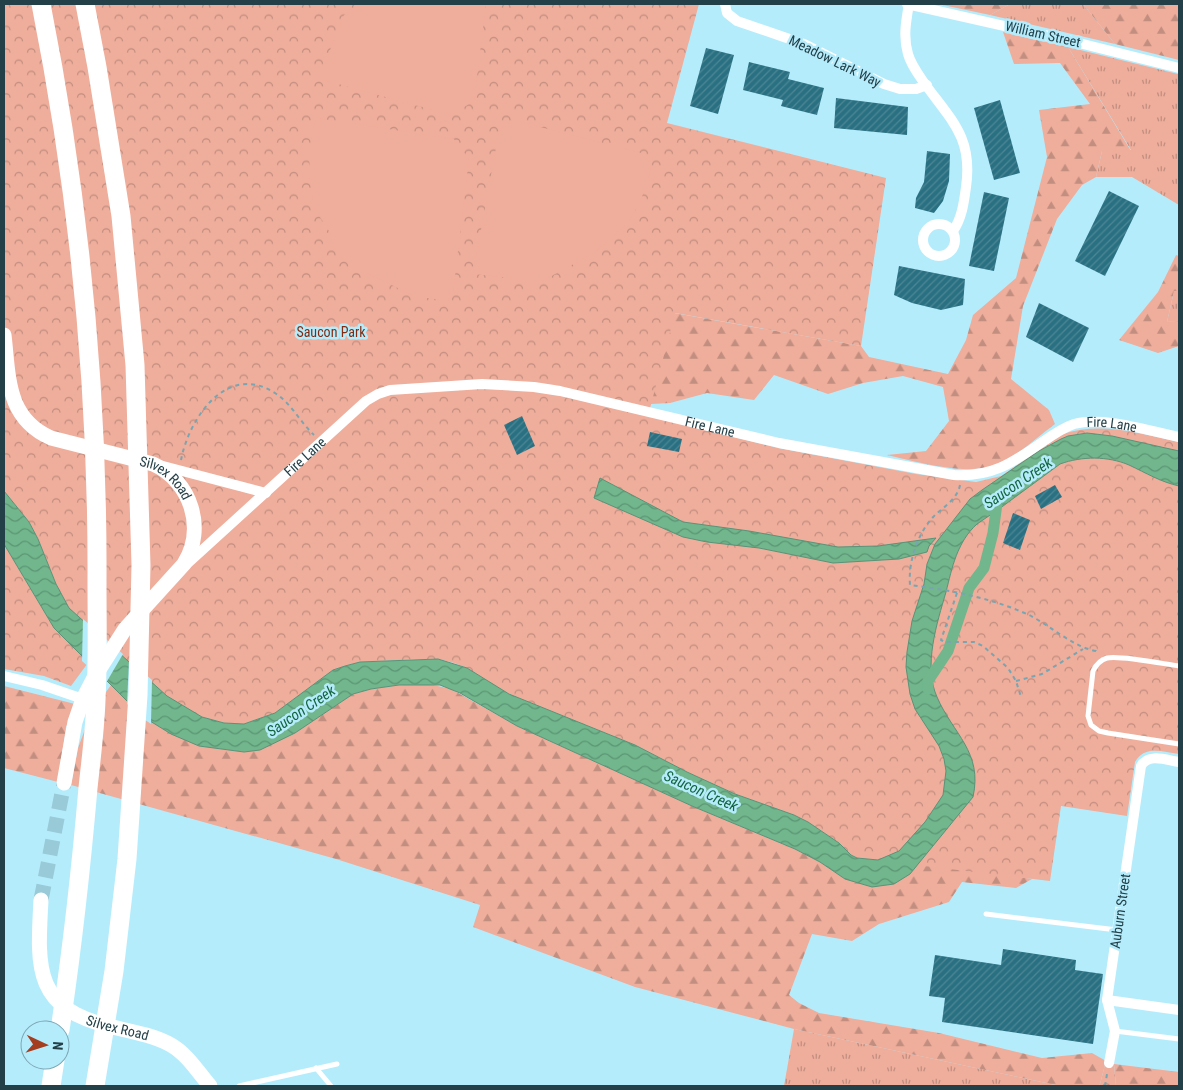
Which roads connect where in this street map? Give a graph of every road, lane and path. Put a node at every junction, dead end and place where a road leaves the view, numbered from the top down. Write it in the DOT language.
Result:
graph roads {
  1 [pos="41,4"];
  2 [pos="85,4"];
  3 [pos="725,4"];
  4 [pos="908,4"];
  5 [pos="1179,68"];
  6 [pos="927,85"];
  7 [pos="953,231"];
  8 [pos="4,335"];
  9 [pos="1179,437"];
  10 [pos="321,442"];
  11 [pos="153,464"];
  12 [pos="178,470"];
  13 [pos="962,476"];
  14 [pos="266,493"];
  15 [pos="179,571"];
  16 [pos="957,593"];
  17 [pos="1083,649"];
  18 [pos="1102,660"];
  19 [pos="1179,666"];
  20 [pos="4,676"];
  21 [pos="1016,681"];
  22 [pos="1021,697"];
  23 [pos="83,699"];
  24 [pos="1179,744"];
  25 [pos="1179,762"];
  26 [pos="64,783"];
  27 [pos="41,900"];
  28 [pos="986,914"];
  29 [pos="1117,930"];
  30 [pos="1107,1000"];
  31 [pos="1179,1010"];
  32 [pos="62,1020"];
  33 [pos="1115,1031"];
  34 [pos="1179,1039"];
  35 [pos="1109,1063"];
  36 [pos="337,1064"];
  37 [pos="316,1068"];
  38 [pos="54,1070"];
  39 [pos="52,1086"];
  40 [pos="95,1086"];
  41 [pos="210,1086"];
  42 [pos="239,1086"];
  43 [pos="331,1086"];
  44 [pos="1104,1086"];
  1 -- 32 [label="highway"];
  2 -- 40 [label="highway"];
  3 -- 6 [label="street, Meadow Lark Way"];
  4 -- 5 [label="street, William Street"];
  4 -- 6 [label="street"];
  6 -- 7 [label="street"];
  8 -- 11 [label="street, Silvex Road"];
  9 -- 13 [label="street, Fire Lane"];
  10 -- 12 [label="path"];
  10 -- 13 [label="street, Fire Lane"];
  10 -- 14 [label="street, Fire Lane"];
  11 -- 12 [label="street"];
  11 -- 15 [label="street, Silvex Road"];
  12 -- 14 [label="street"];
  13 -- 16 [label="path"];
  14 -- 15 [label="street, Fire Lane"];
  15 -- 23 [label="street, Silvex Road"];
  16 -- 17 [label="path"];
  16 -- 21 [label="path"];
  17 -- 18 [label="path"];
  17 -- 21 [label="path"];
  18 -- 19 [label="lane"];
  18 -- 24 [label="lane"];
  20 -- 23 [label="street"];
  21 -- 22 [label="path"];
  23 -- 26 [label="street"];
  25 -- 29 [label="street, Auburn Street"];
  27 -- 41 [label="street, Silvex Road"];
  28 -- 29 [label="lane"];
  29 -- 30 [label="street, Auburn Street"];
  30 -- 31 [label="street"];
  30 -- 33 [label="street, Auburn Street"];
  33 -- 34 [label="lane"];
  33 -- 35 [label="street, Auburn Street"];
  35 -- 44 [label="path"];
  36 -- 37 [label="lane"];
  37 -- 42 [label="lane"];
  37 -- 43 [label="lane"];
  38 -- 39 [label="highway"];
}
